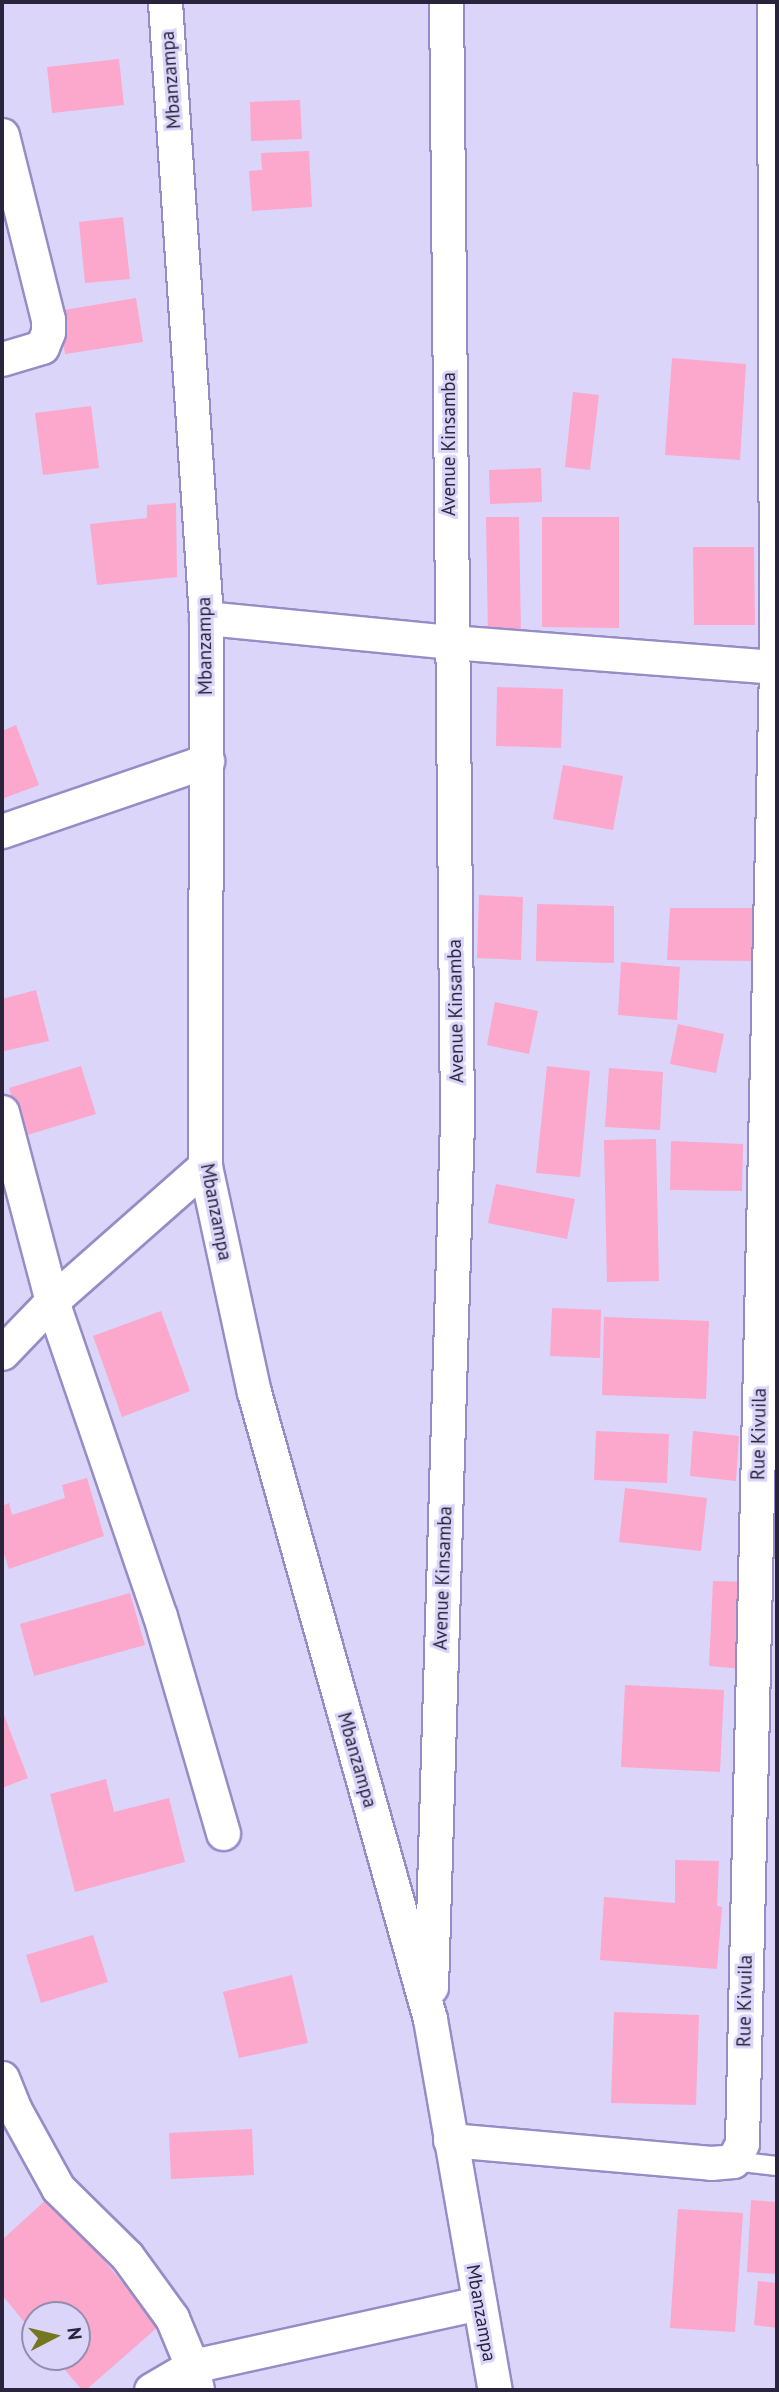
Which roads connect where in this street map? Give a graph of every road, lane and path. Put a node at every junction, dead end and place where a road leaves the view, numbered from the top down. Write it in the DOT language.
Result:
graph roads {
  1 [pos="165,2"];
  2 [pos="446,2"];
  3 [pos="774,2"];
  4 [pos="2,135"];
  5 [pos="2,359"];
  6 [pos="206,618"];
  7 [pos="451,642"];
  8 [pos="777,667"];
  9 [pos="207,761"];
  10 [pos="2,831"];
  11 [pos="2,1112"];
  12 [pos="205,1166"];
  13 [pos="52,1301"];
  14 [pos="2,1353"];
  15 [pos="223,1833"];
  16 [pos="430,2019"];
  17 [pos="2,2078"];
  18 [pos="450,2140"];
  19 [pos="733,2161"];
  20 [pos="777,2166"];
  21 [pos="479,2303"];
  22 [pos="194,2378"];
  23 [pos="151,2390"];
  24 [pos="495,2390"];
  1 -- 6 [label="street, Mbanzampa"];
  2 -- 7 [label="street, Avenue Kinsamba"];
  3 -- 8 [label="street, Rue Kivuila"];
  4 -- 5 [label="street"];
  6 -- 7 [label="street"];
  6 -- 9 [label="street, Mbanzampa"];
  7 -- 8 [label="street"];
  7 -- 16 [label="street, Avenue Kinsamba"];
  8 -- 19 [label="street, Rue Kivuila"];
  9 -- 10 [label="street"];
  9 -- 12 [label="street, Mbanzampa"];
  11 -- 13 [label="street"];
  12 -- 13 [label="street"];
  12 -- 16 [label="street, Mbanzampa"];
  13 -- 14 [label="street"];
  13 -- 15 [label="street"];
  16 -- 18 [label="street, Mbanzampa"];
  17 -- 22 [label="street"];
  18 -- 19 [label="street"];
  18 -- 21 [label="street, Mbanzampa"];
  19 -- 20 [label="lane"];
  21 -- 22 [label="street"];
  21 -- 24 [label="street, Mbanzampa"];
  22 -- 23 [label="street"];
}
